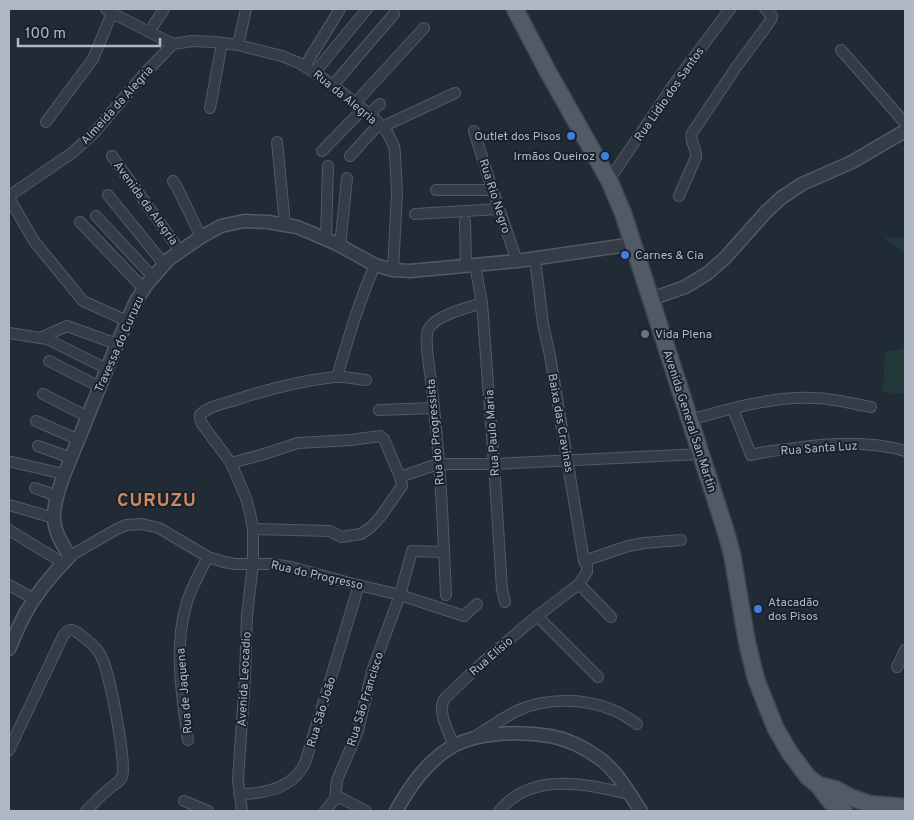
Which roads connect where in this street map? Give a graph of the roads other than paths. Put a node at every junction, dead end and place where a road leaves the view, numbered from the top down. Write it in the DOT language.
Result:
graph roads {
  1 [pos="164,9"];
  2 [pos="246,9"];
  3 [pos="340,9"];
  4 [pos="367,9"];
  5 [pos="515,9"];
  6 [pos="730,9"];
  7 [pos="765,9"];
  8 [pos="109,11"];
  9 [pos="394,14"];
  10 [pos="424,28"];
  11 [pos="149,32"];
  12 [pos="222,43"];
  13 [pos="172,44"];
  14 [pos="238,46"];
  15 [pos="841,50"];
  16 [pos="305,66"];
  17 [pos="315,72"];
  18 [pos="332,85"];
  19 [pos="455,93"];
  20 [pos="380,104"];
  21 [pos="210,108"];
  22 [pos="362,108"];
  23 [pos="46,122"];
  24 [pos="905,123"];
  25 [pos="380,125"];
  26 [pos="905,130"];
  27 [pos="474,131"];
  28 [pos="277,142"];
  29 [pos="322,151"];
  30 [pos="112,156"];
  31 [pos="350,156"];
  32 [pos="328,166"];
  33 [pos="347,178"];
  34 [pos="609,180"];
  35 [pos="172,181"];
  36 [pos="436,190"];
  37 [pos="492,190"];
  38 [pos="108,194"];
  39 [pos="679,196"];
  40 [pos="9,197"];
  41 [pos="499,209"];
  42 [pos="415,214"];
  43 [pos="96,216"];
  44 [pos="465,220"];
  45 [pos="80,222"];
  46 [pos="285,225"];
  47 [pos="201,236"];
  48 [pos="326,239"];
  49 [pos="634,244"];
  50 [pos="340,246"];
  51 [pos="180,251"];
  52 [pos="535,259"];
  53 [pos="517,261"];
  54 [pos="164,264"];
  55 [pos="375,265"];
  56 [pos="471,265"];
  57 [pos="393,270"];
  58 [pos="153,277"];
  59 [pos="144,289"];
  60 [pos="651,299"];
  61 [pos="482,303"];
  62 [pos="128,320"];
  63 [pos="9,333"];
  64 [pos="40,338"];
  65 [pos="117,344"];
  66 [pos="49,361"];
  67 [pos="107,369"];
  68 [pos="337,377"];
  69 [pos="366,380"];
  70 [pos="100,387"];
  71 [pos="43,394"];
  72 [pos="871,406"];
  73 [pos="434,408"];
  74 [pos="733,409"];
  75 [pos="379,410"];
  76 [pos="88,417"];
  77 [pos="690,420"];
  78 [pos="36,421"];
  79 [pos="79,440"];
  80 [pos="38,446"];
  81 [pos="905,451"];
  82 [pos="701,454"];
  83 [pos="71,458"];
  84 [pos="567,461"];
  85 [pos="12,462"];
  86 [pos="231,463"];
  87 [pos="438,464"];
  88 [pos="494,464"];
  89 [pos="64,474"];
  90 [pos="400,478"];
  91 [pos="35,488"];
  92 [pos="56,496"];
  93 [pos="9,505"];
  94 [pos="54,518"];
  95 [pos="252,529"];
  96 [pos="9,530"];
  97 [pos="681,540"];
  98 [pos="444,552"];
  99 [pos="208,557"];
  100 [pos="67,559"];
  101 [pos="584,561"];
  102 [pos="253,563"];
  103 [pos="582,579"];
  104 [pos="360,585"];
  105 [pos="9,586"];
  106 [pos="400,595"];
  107 [pos="446,595"];
  108 [pos="34,599"];
  109 [pos="505,602"];
  110 [pos="477,604"];
  111 [pos="537,616"];
  112 [pos="612,617"];
  113 [pos="11,641"];
  114 [pos="905,650"];
  115 [pos="898,667"];
  116 [pos="598,677"];
  117 [pos="637,724"];
  118 [pos="473,738"];
  119 [pos="188,740"];
  120 [pos="454,746"];
  121 [pos="9,750"];
  122 [pos="818,785"];
  123 [pos="239,794"];
  124 [pos="629,794"];
  125 [pos="335,799"];
  126 [pos="184,801"];
  127 [pos="905,807"];
  128 [pos="86,811"];
  129 [pos="208,811"];
  130 [pos="242,811"];
  131 [pos="325,811"];
  132 [pos="366,811"];
  133 [pos="396,811"];
  134 [pos="499,811"];
  135 [pos="641,811"];
  136 [pos="844,811"];
  1 -- 11 [label="street"];
  2 -- 14 [label="street"];
  3 -- 16 [label="street"];
  4 -- 17 [label="street"];
  5 -- 34 [label="main road, Avenida General San Martin"];
  6 -- 34 [label="street, Rua Lidio dos Santos"];
  7 -- 39 [label="street"];
  8 -- 11 [label="street"];
  8 -- 23 [label="street"];
  9 -- 18 [label="street"];
  10 -- 22 [label="street"];
  11 -- 13 [label="street"];
  12 -- 13 [label="street, Rua da Alegria"];
  12 -- 14 [label="street, Rua da Alegria"];
  12 -- 21 [label="street"];
  13 -- 40 [label="street, Almeida da Alegria"];
  14 -- 16 [label="street, Rua da Alegria"];
  15 -- 24 [label="street"];
  16 -- 17 [label="street, Rua da Alegria"];
  17 -- 18 [label="street, Rua da Alegria"];
  18 -- 22 [label="street, Rua da Alegria"];
  19 -- 25 [label="street"];
  20 -- 22 [label="street"];
  22 -- 25 [label="street, Rua da Alegria"];
  22 -- 29 [label="street"];
  25 -- 31 [label="street"];
  25 -- 57 [label="street, Rua da Alegria"];
  26 -- 60 [label="street"];
  27 -- 37 [label="street, Rua Rio Negro"];
  28 -- 46 [label="street"];
  30 -- 51 [label="street, Avenida da Alegria"];
  32 -- 48 [label="street"];
  33 -- 50 [label="street"];
  34 -- 49 [label="main road, Avenida General San Martin"];
  35 -- 47 [label="street"];
  36 -- 37 [label="street"];
  37 -- 41 [label="street, Rua Rio Negro"];
  38 -- 54 [label="street"];
  40 -- 62 [label="street"];
  41 -- 42 [label="street"];
  41 -- 53 [label="street, Rua Rio Negro"];
  43 -- 58 [label="street"];
  44 -- 56 [label="street, Rua Paulo Maria"];
  45 -- 59 [label="street"];
  46 -- 47 [label="street, Travessa do Curuzu"];
  46 -- 48 [label="street, Travessa do Curuzu"];
  47 -- 51 [label="street, Travessa do Curuzu"];
  48 -- 50 [label="street, Travessa do Curuzu"];
  49 -- 52 [label="street"];
  49 -- 60 [label="main road, Avenida General San Martin"];
  50 -- 55 [label="street, Travessa do Curuzu"];
  51 -- 54 [label="street, Travessa do Curuzu"];
  52 -- 53 [label="street, Travessa do Curuzu"];
  52 -- 84 [label="street, Baixa das Cravinas"];
  53 -- 56 [label="street, Travessa do Curuzu"];
  54 -- 58 [label="street, Travessa do Curuzu"];
  55 -- 57 [label="street, Travessa do Curuzu"];
  55 -- 68 [label="street"];
  56 -- 57 [label="street, Travessa do Curuzu"];
  56 -- 61 [label="street, Rua Paulo Maria"];
  58 -- 59 [label="street, Travessa do Curuzu"];
  59 -- 62 [label="street, Travessa do Curuzu"];
  60 -- 77 [label="main road, Avenida General San Martin"];
  61 -- 73 [label="street, Rua do Progressista"];
  61 -- 88 [label="street, Rua Paulo Maria"];
  62 -- 65 [label="street, Travessa do Curuzu"];
  63 -- 64 [label="street"];
  64 -- 65 [label="street"];
  64 -- 67 [label="street"];
  65 -- 67 [label="street, Travessa do Curuzu"];
  66 -- 70 [label="street"];
  67 -- 70 [label="street, Travessa do Curuzu"];
  68 -- 69 [label="street"];
  68 -- 86 [label="street, Avenida Leocadio"];
  70 -- 76 [label="street, Travessa do Curuzu"];
  71 -- 76 [label="street"];
  72 -- 74 [label="street"];
  73 -- 75 [label="street"];
  73 -- 87 [label="street, Rua do Progressista"];
  74 -- 77 [label="street"];
  74 -- 81 [label="street, Rua Santa Luz"];
  76 -- 79 [label="street, Travessa do Curuzu"];
  77 -- 82 [label="main road, Avenida General San Martin"];
  78 -- 79 [label="street"];
  79 -- 83 [label="street, Travessa do Curuzu"];
  80 -- 83 [label="street"];
  82 -- 84 [label="street"];
  82 -- 122 [label="main road, Avenida General San Martin"];
  83 -- 89 [label="street, Travessa do Curuzu"];
  84 -- 88 [label="street"];
  84 -- 101 [label="street, Baixa das Cravinas"];
  85 -- 89 [label="street"];
  86 -- 90 [label="street"];
  86 -- 95 [label="street, Avenida Leocadio"];
  87 -- 88 [label="street"];
  87 -- 90 [label="street"];
  87 -- 98 [label="street, Rua do Progressista"];
  88 -- 109 [label="street, Rua Paulo Maria"];
  89 -- 92 [label="street, Travessa do Curuzu"];
  90 -- 95 [label="street"];
  91 -- 92 [label="street"];
  92 -- 94 [label="street, Travessa do Curuzu"];
  93 -- 94 [label="street"];
  94 -- 100 [label="street"];
  95 -- 102 [label="street, Avenida Leocadio"];
  96 -- 100 [label="street"];
  97 -- 101 [label="street"];
  98 -- 106 [label="street, Rua São Francisco"];
  98 -- 107 [label="street, Rua do Progressista"];
  99 -- 100 [label="street, Rua do Progresso"];
  99 -- 102 [label="street, Rua do Progresso"];
  99 -- 119 [label="street, Rua de Jaquena"];
  100 -- 108 [label="street"];
  101 -- 103 [label="street, Baixa das Cravinas"];
  102 -- 104 [label="street, Rua do Progresso"];
  102 -- 123 [label="street, Avenida Leocadio"];
  103 -- 111 [label="street, Rua Elisio"];
  103 -- 112 [label="street"];
  104 -- 106 [label="street, Rua do Progresso"];
  104 -- 123 [label="street, Rua São João"];
  105 -- 108 [label="street"];
  106 -- 110 [label="street, Rua do Progresso"];
  106 -- 125 [label="street, Rua São Francisco"];
  108 -- 113 [label="street"];
  111 -- 116 [label="street"];
  111 -- 120 [label="street, Rua Elisio"];
  114 -- 115 [label="street"];
  117 -- 118 [label="street"];
  118 -- 120 [label="street"];
  118 -- 124 [label="street"];
  120 -- 133 [label="street"];
  121 -- 128 [label="street"];
  122 -- 127 [label="main road, Avenida General San Martin"];
  122 -- 136 [label="main road, Avenida General San Martin"];
  123 -- 130 [label="street, Avenida Leocadio"];
  124 -- 134 [label="street"];
  124 -- 135 [label="street"];
  125 -- 131 [label="street"];
  125 -- 132 [label="street"];
  126 -- 129 [label="street"];
}
